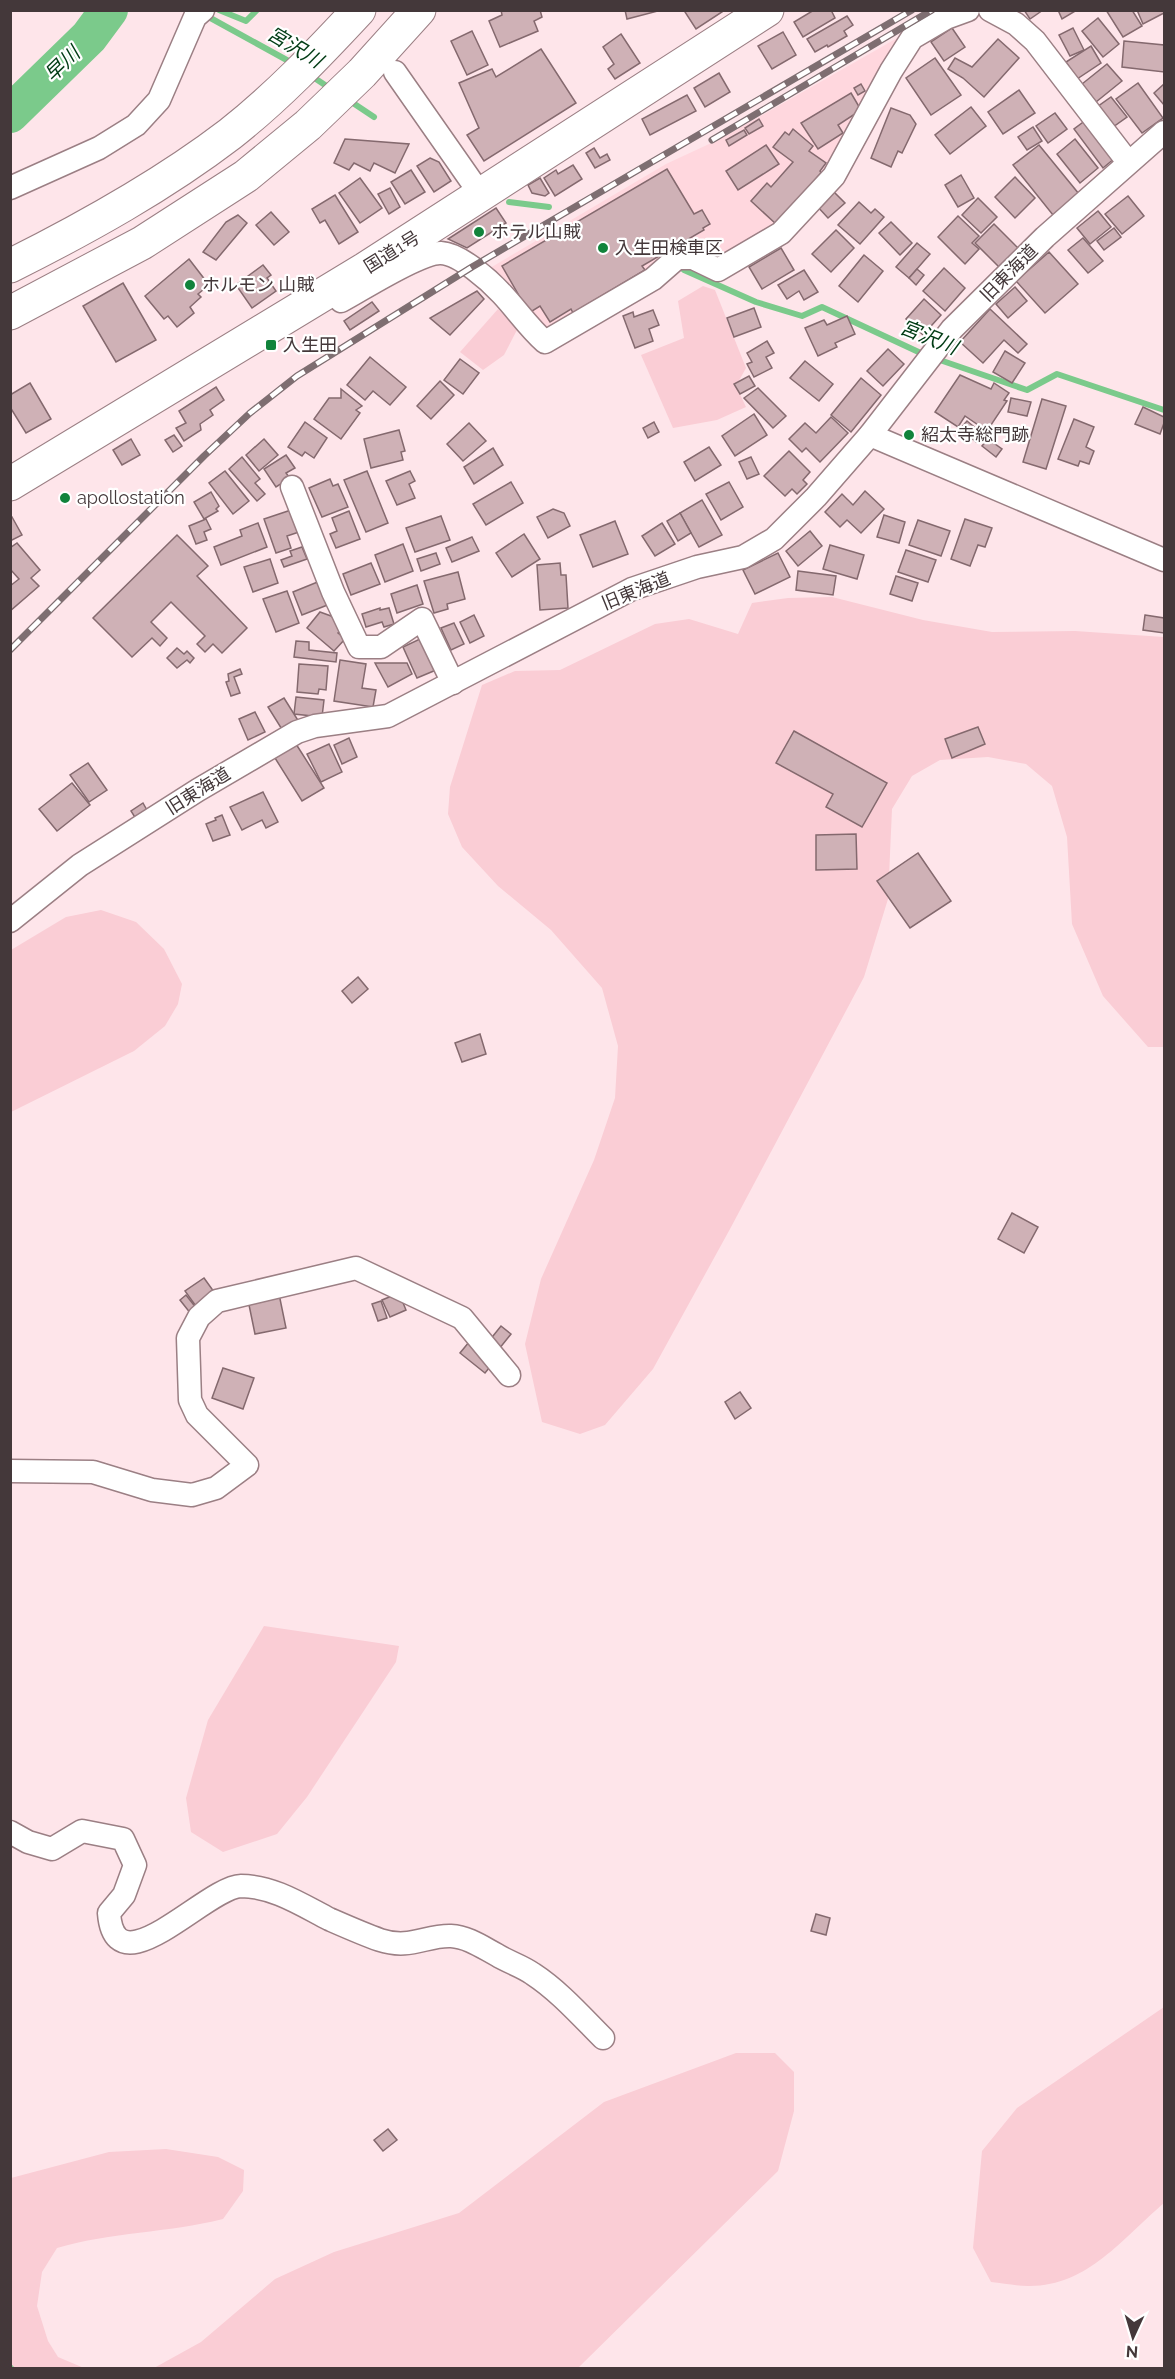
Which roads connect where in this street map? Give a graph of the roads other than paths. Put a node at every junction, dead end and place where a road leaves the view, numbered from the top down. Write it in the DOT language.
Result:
graph roads {
  1 [pos="359,10"];
  2 [pos="393,10"];
  3 [pos="419,10"];
  4 [pos="767,10"];
  5 [pos="968,10"];
  6 [pos="990,10"];
  7 [pos="199,14"];
  8 [pos="395,72"];
  9 [pos="1164,132"];
  10 [pos="1128,162"];
  11 [pos="10,188"];
  12 [pos="482,195"];
  13 [pos="10,266"];
  14 [pos="10,293"];
  15 [pos="10,313"];
  16 [pos="294,313"];
  17 [pos="870,435"];
  18 [pos="10,484"];
  19 [pos="292,488"];
  20 [pos="1164,560"];
  21 [pos="453,683"];
  22 [pos="10,921"];
  23 [pos="508,1375"];
  24 [pos="10,1471"];
  25 [pos="10,1832"];
  26 [pos="603,2038"];
  1 -- 13 [label="highway"];
  2 -- 14 [label="highway"];
  3 -- 15 [label="highway"];
  4 -- 12 [label="highway, 国道1号"];
  5 -- 16 [label="street"];
  6 -- 10 [label="street"];
  7 -- 11 [label="street"];
  8 -- 12 [label="street"];
  9 -- 10 [label="street, 旧東海道"];
  10 -- 17 [label="street, 旧東海道"];
  12 -- 16 [label="highway, 国道1号"];
  16 -- 18 [label="highway, 国道1号"];
  17 -- 20 [label="street"];
  17 -- 21 [label="street, 旧東海道"];
  19 -- 21 [label="street"];
  21 -- 22 [label="street, 旧東海道"];
  23 -- 24 [label="street"];
  25 -- 26 [label="street"];
}
